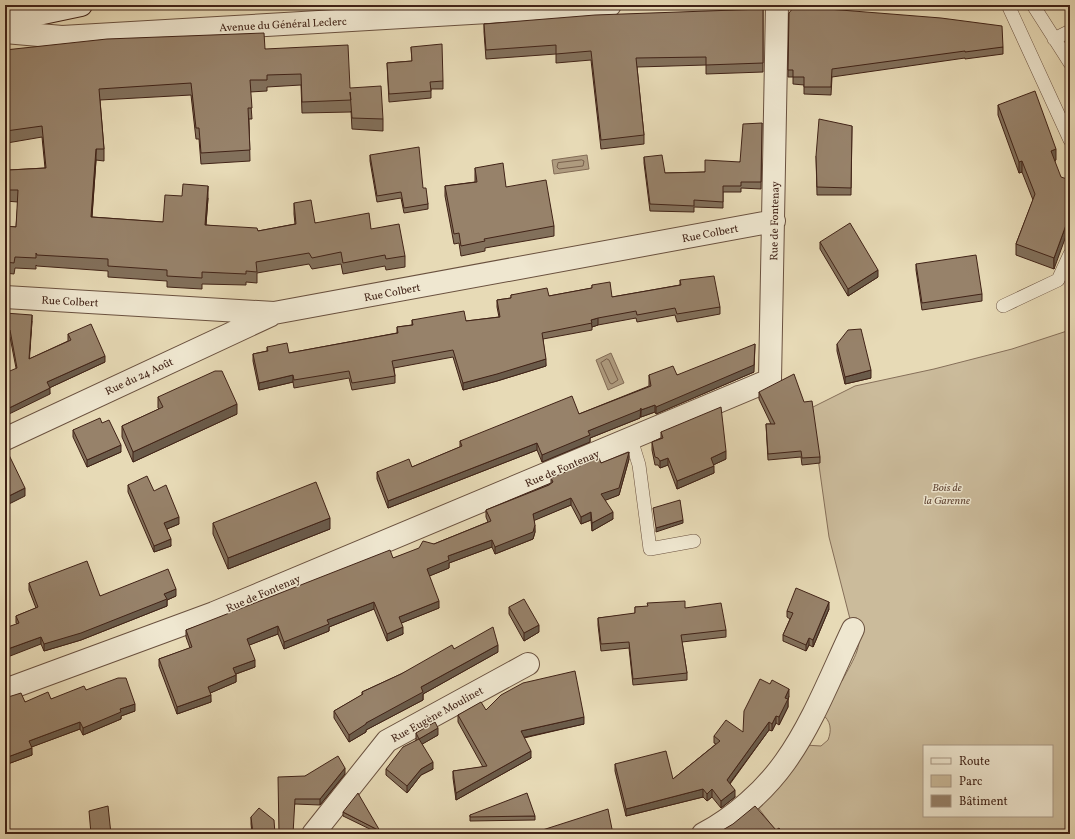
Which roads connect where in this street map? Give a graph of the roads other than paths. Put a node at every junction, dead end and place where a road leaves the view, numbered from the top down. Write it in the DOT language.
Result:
graph roads {
  1 [pos="81,5"];
  2 [pos="610,5"];
  3 [pos="777,5"];
  4 [pos="1008,5"];
  5 [pos="1033,5"];
  6 [pos="5,21"];
  7 [pos="1070,31"];
  8 [pos="5,32"];
  9 [pos="1054,39"];
  10 [pos="1070,63"];
  11 [pos="1070,140"];
  12 [pos="774,221"];
  13 [pos="1070,254"];
  14 [pos="5,297"];
  15 [pos="1003,306"];
  16 [pos="274,313"];
  17 [pos="5,439"];
  18 [pos="631,439"];
  19 [pos="694,541"];
  20 [pos="854,629"];
  21 [pos="528,664"];
  22 [pos="5,690"];
  23 [pos="313,834"];
  24 [pos="703,834"];
  1 -- 6 [label="street"];
  2 -- 8 [label="street, Avenue du Général Leclerc"];
  3 -- 12 [label="street, Rue de Fontenay"];
  4 -- 11 [label="lane"];
  5 -- 9 [label="lane"];
  7 -- 9 [label="lane"];
  9 -- 10 [label="lane"];
  12 -- 16 [label="street, Rue Colbert"];
  12 -- 18 [label="street, Rue de Fontenay"];
  13 -- 15 [label="lane"];
  14 -- 16 [label="street, Rue Colbert"];
  16 -- 17 [label="street, Rue du 24 Août"];
  18 -- 19 [label="lane"];
  18 -- 22 [label="street, Rue de Fontenay"];
  20 -- 24 [label="street"];
  21 -- 23 [label="street, Rue Eugène Moulinet"];
}
